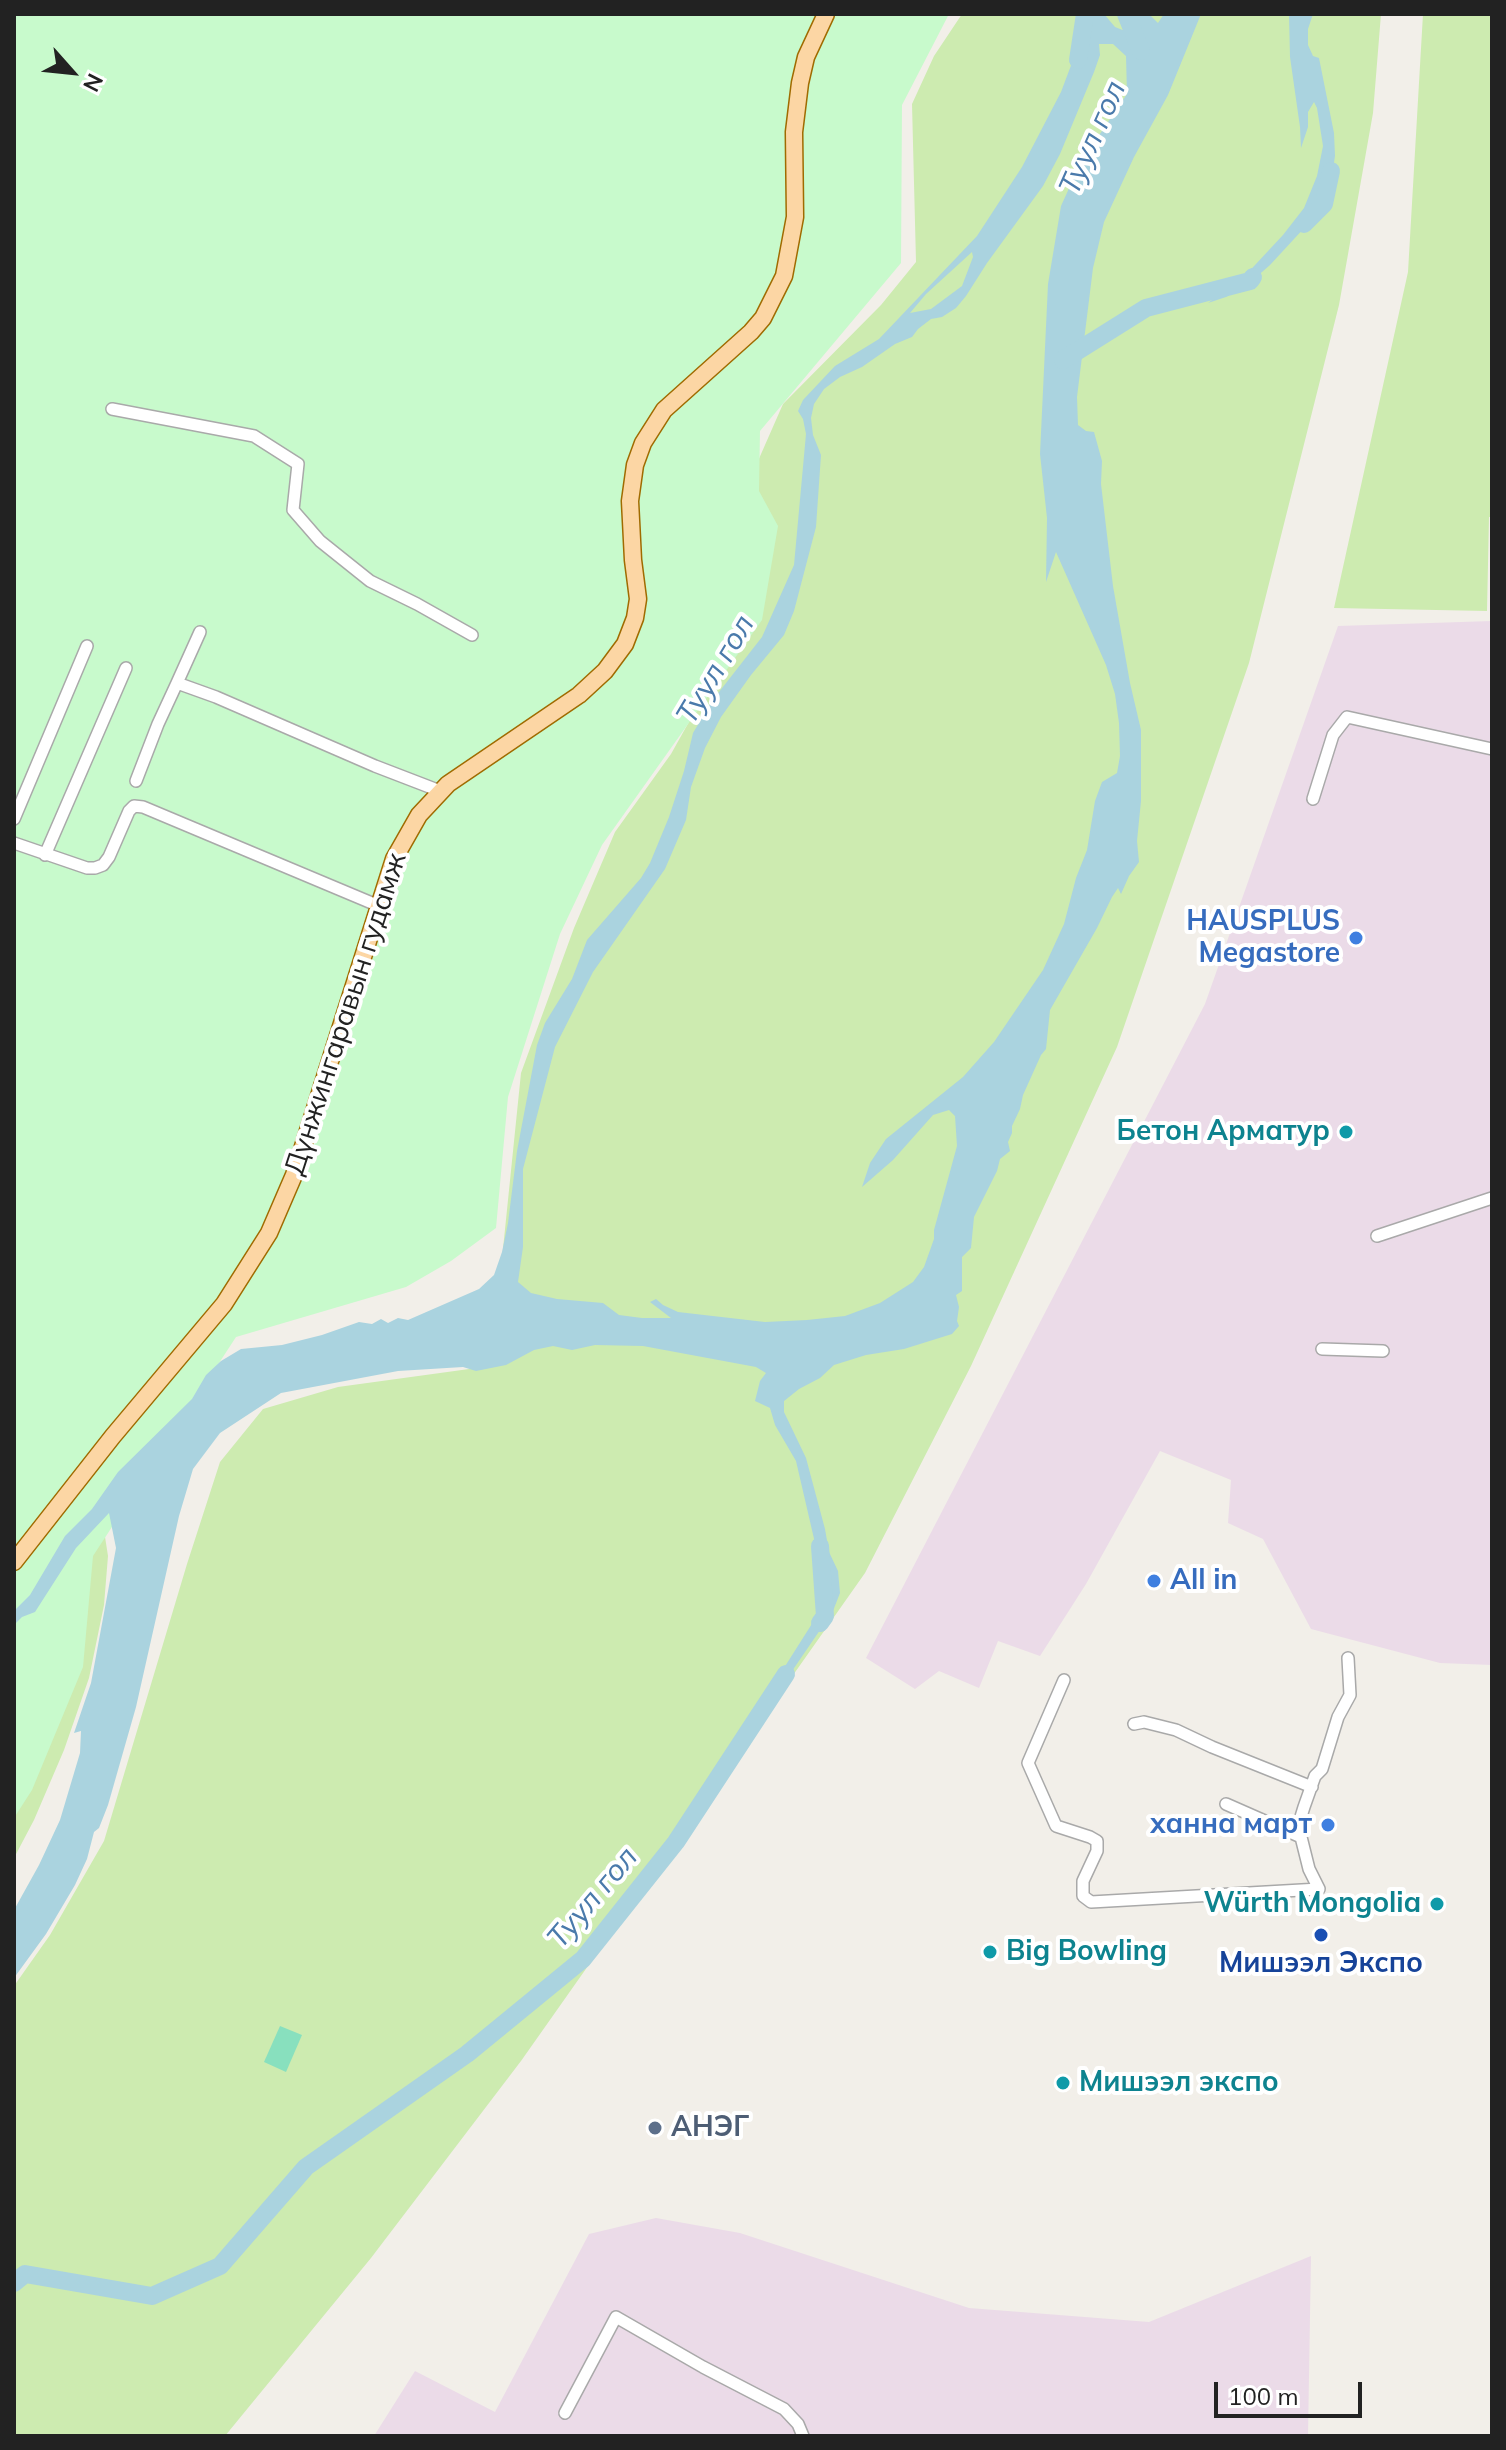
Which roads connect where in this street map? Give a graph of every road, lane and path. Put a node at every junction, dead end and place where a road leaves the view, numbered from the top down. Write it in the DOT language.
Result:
graph roads {
  1 [pos="826,14"];
  2 [pos="112,409"];
  3 [pos="200,632"];
  4 [pos="472,635"];
  5 [pos="87,646"];
  6 [pos="126,668"];
  7 [pos="177,683"];
  8 [pos="1492,749"];
  9 [pos="136,781"];
  10 [pos="440,791"];
  11 [pos="1313,799"];
  12 [pos="14,819"];
  13 [pos="14,843"];
  14 [pos="45,855"];
  15 [pos="379,906"];
  16 [pos="1492,1198"];
  17 [pos="1377,1236"];
  18 [pos="1322,1349"];
  19 [pos="1383,1351"];
  20 [pos="14,1562"];
  21 [pos="1348,1658"];
  22 [pos="1064,1680"];
  23 [pos="1134,1724"];
  24 [pos="1312,1787"];
  25 [pos="1226,1804"];
  26 [pos="1301,1837"];
  27 [pos="565,2413"];
  28 [pos="803,2436"];
  1 -- 10 [label="main road, Дүнжингаравын гудамж"];
  2 -- 4 [label="street"];
  3 -- 7 [label="street"];
  5 -- 12 [label="street"];
  6 -- 14 [label="street"];
  7 -- 9 [label="street"];
  7 -- 10 [label="street"];
  8 -- 11 [label="street"];
  10 -- 15 [label="main road, Дүнжингаравын гудамж"];
  13 -- 14 [label="street"];
  14 -- 15 [label="street"];
  15 -- 20 [label="main road, Дүнжингаравын гудамж"];
  16 -- 17 [label="street"];
  18 -- 19 [label="street"];
  21 -- 24 [label="street"];
  22 -- 26 [label="street"];
  23 -- 24 [label="street"];
  24 -- 26 [label="street"];
  25 -- 26 [label="street"];
  27 -- 28 [label="street"];
}
